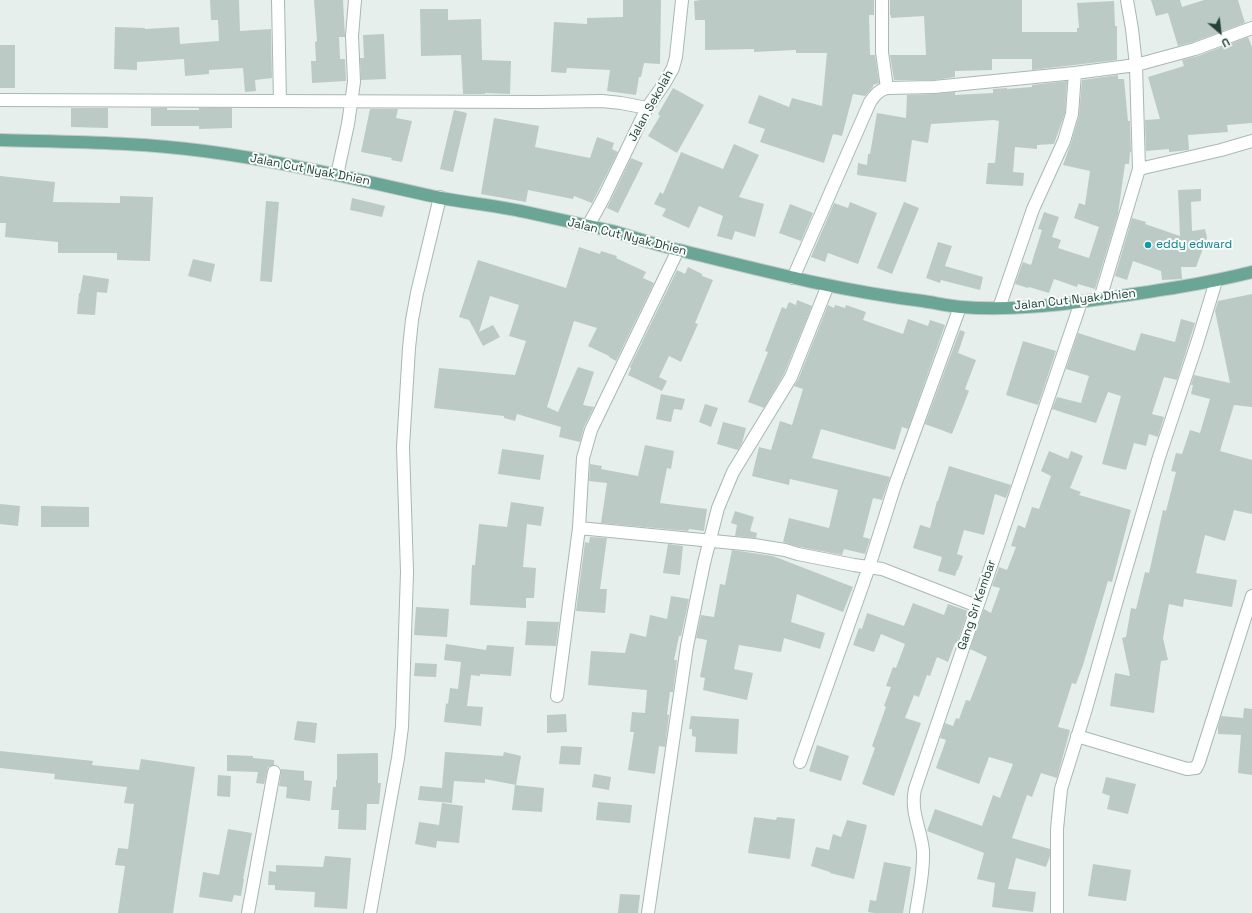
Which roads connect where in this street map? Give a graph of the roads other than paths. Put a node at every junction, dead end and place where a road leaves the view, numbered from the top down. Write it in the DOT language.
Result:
graph roads {
  1 [pos="278,0"];
  2 [pos="355,0"];
  3 [pos="682,0"];
  4 [pos="882,0"];
  5 [pos="1127,0"];
  6 [pos="1252,28"];
  7 [pos="1136,65"];
  8 [pos="1075,73"];
  9 [pos="887,88"];
  10 [pos="0,100"];
  11 [pos="280,101"];
  12 [pos="352,101"];
  13 [pos="647,108"];
  14 [pos="0,140"];
  15 [pos="1252,141"];
  16 [pos="1139,169"];
  17 [pos="337,175"];
  18 [pos="440,197"];
  19 [pos="588,226"];
  20 [pos="678,250"];
  21 [pos="1252,272"];
  22 [pos="793,278"];
  23 [pos="1216,281"];
  24 [pos="828,285"];
  25 [pos="1100,299"];
  26 [pos="1081,302"];
  27 [pos="960,307"];
  28 [pos="999,308"];
  29 [pos="579,528"];
  30 [pos="710,541"];
  31 [pos="869,567"];
  32 [pos="1252,596"];
  33 [pos="977,606"];
  34 [pos="557,696"];
  35 [pos="1077,736"];
  36 [pos="800,762"];
  37 [pos="274,772"];
  38 [pos="248,913"];
  39 [pos="370,913"];
  40 [pos="648,913"];
  41 [pos="916,913"];
  42 [pos="1057,913"];
  1 -- 11 [label="street"];
  2 -- 12 [label="street"];
  3 -- 13 [label="street, Jalan Sekolah"];
  4 -- 9 [label="street"];
  5 -- 7 [label="street"];
  6 -- 7 [label="street"];
  7 -- 8 [label="street"];
  7 -- 16 [label="street"];
  8 -- 9 [label="street"];
  8 -- 28 [label="street"];
  9 -- 22 [label="street"];
  10 -- 11 [label="street"];
  11 -- 12 [label="street"];
  12 -- 13 [label="street"];
  12 -- 17 [label="street"];
  13 -- 19 [label="street, Jalan Sekolah"];
  14 -- 17 [label="main road, Jalan Cut Nyak Dhien"];
  15 -- 16 [label="street"];
  16 -- 25 [label="street"];
  17 -- 18 [label="main road, Jalan Cut Nyak Dhien"];
  18 -- 19 [label="main road, Jalan Cut Nyak Dhien"];
  18 -- 39 [label="street"];
  19 -- 20 [label="main road, Jalan Cut Nyak Dhien"];
  20 -- 22 [label="main road, Jalan Cut Nyak Dhien"];
  20 -- 29 [label="street"];
  21 -- 23 [label="main road, Jalan Cut Nyak Dhien"];
  22 -- 24 [label="main road, Jalan Cut Nyak Dhien"];
  23 -- 25 [label="main road, Jalan Cut Nyak Dhien"];
  23 -- 35 [label="street"];
  24 -- 27 [label="main road, Jalan Cut Nyak Dhien"];
  24 -- 30 [label="street"];
  25 -- 26 [label="main road, Jalan Cut Nyak Dhien"];
  26 -- 28 [label="main road, Jalan Cut Nyak Dhien"];
  26 -- 33 [label="street, Gang Sri Kembar"];
  27 -- 28 [label="main road, Jalan Cut Nyak Dhien"];
  27 -- 31 [label="street"];
  29 -- 30 [label="street"];
  29 -- 34 [label="street"];
  30 -- 31 [label="street"];
  30 -- 40 [label="street"];
  31 -- 33 [label="street"];
  31 -- 36 [label="street"];
  32 -- 35 [label="street"];
  33 -- 41 [label="street, Gang Sri Kembar"];
  35 -- 42 [label="street"];
  37 -- 38 [label="street"];
}
